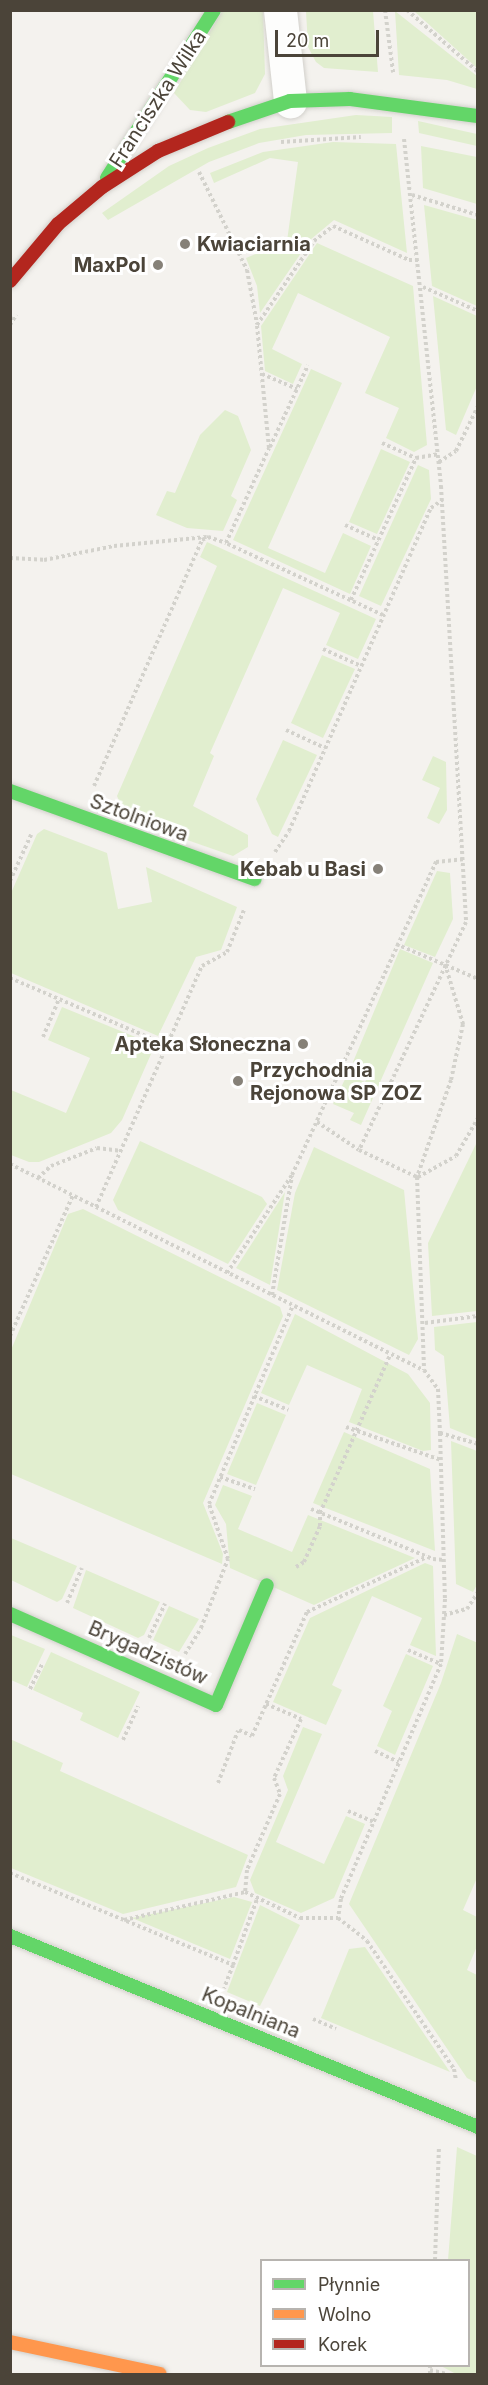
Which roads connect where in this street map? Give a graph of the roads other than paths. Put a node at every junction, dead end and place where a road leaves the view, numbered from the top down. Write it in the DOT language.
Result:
graph roads {
  1 [pos="214,10"];
  2 [pos="280,10"];
  3 [pos="290,101"];
  4 [pos="477,116"];
  5 [pos="102,187"];
  6 [pos="10,281"];
  7 [pos="10,791"];
  8 [pos="255,879"];
  9 [pos="267,1585"];
  10 [pos="10,1614"];
  11 [pos="10,1936"];
  12 [pos="477,2127"];
  13 [pos="10,2342"];
  14 [pos="160,2374"];
  1 -- 5 [label="street, Franciszka Wilka"];
  2 -- 3 [label="street"];
  3 -- 4 [label="street"];
  3 -- 5 [label="street"];
  5 -- 6 [label="street"];
  7 -- 8 [label="street, Sztolniowa"];
  9 -- 10 [label="street, Brygadzistów"];
  11 -- 12 [label="street, Kopalniana"];
  13 -- 14 [label="street"];
}
